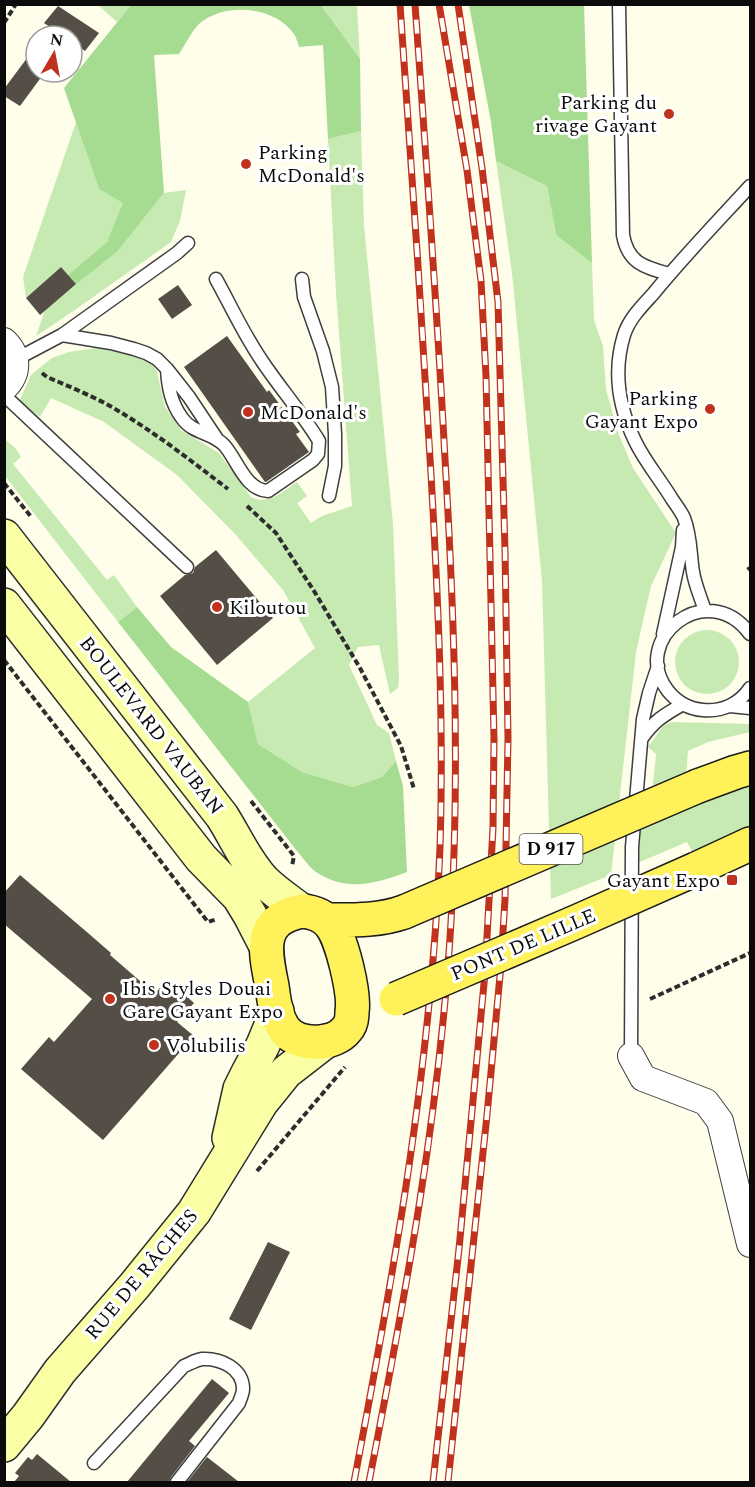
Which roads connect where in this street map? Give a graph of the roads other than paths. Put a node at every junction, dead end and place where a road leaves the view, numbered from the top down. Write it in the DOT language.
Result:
graph roads {
  1 [pos="619,4"];
  2 [pos="750,186"];
  3 [pos="188,243"];
  4 [pos="669,274"];
  5 [pos="216,279"];
  6 [pos="302,279"];
  7 [pos="62,335"];
  8 [pos="15,351"];
  9 [pos="167,369"];
  10 [pos="4,388"];
  11 [pos="4,395"];
  12 [pos="218,439"];
  13 [pos="329,496"];
  14 [pos="683,517"];
  15 [pos="4,536"];
  16 [pos="187,567"];
  17 [pos="4,605"];
  18 [pos="705,611"];
  19 [pos="750,634"];
  20 [pos="662,643"];
  21 [pos="658,666"];
  22 [pos="750,688"];
  23 [pos="683,704"];
  24 [pos="729,706"];
  25 [pos="750,708"];
  26 [pos="642,739"];
  27 [pos="750,768"];
  28 [pos="750,844"];
  29 [pos="314,915"];
  30 [pos="266,946"];
  31 [pos="277,1011"];
  32 [pos="338,1031"];
  33 [pos="631,1056"];
  34 [pos="217,1174"];
  35 [pos="750,1244"];
  36 [pos="60,1371"];
  37 [pos="4,1418"];
  38 [pos="4,1445"];
  39 [pos="94,1463"];
  40 [pos="177,1482"];
  1 -- 4 [label="lane"];
  2 -- 4 [label="lane"];
  3 -- 7 [label="lane"];
  4 -- 14 [label="lane"];
  5 -- 12 [label="lane"];
  6 -- 13 [label="lane"];
  7 -- 8 [label="lane"];
  7 -- 9 [label="lane"];
  8 -- 10 [label="street"];
  9 -- 12 [label="lane"];
  9 -- 12 [label="lane"];
  11 -- 16 [label="lane"];
  14 -- 18 [label="lane"];
  14 -- 20 [label="lane"];
  15 -- 29 [label="main road, BOULEVARD VAUBAN"];
  17 -- 30 [label="main road"];
  18 -- 19 [label="lane"];
  18 -- 20 [label="lane"];
  20 -- 21 [label="lane"];
  21 -- 23 [label="lane"];
  21 -- 26 [label="lane"];
  22 -- 24 [label="lane"];
  23 -- 24 [label="lane"];
  23 -- 26 [label="lane"];
  24 -- 25 [label="lane"];
  26 -- 33 [label="lane"];
  27 -- 29 [label="main road, D 917, bridge"];
  28 -- 32 [label="main road, PONT DE LILLE, bridge"];
  29 -- 30 [label="main road"];
  29 -- 32 [label="main road"];
  30 -- 31 [label="main road"];
  31 -- 32 [label="main road"];
  31 -- 34 [label="main road, RUE DE RÂCHES"];
  32 -- 34 [label="main road, RUE DE RÂCHES"];
  33 -- 35 [label="street"];
  34 -- 36 [label="main road, RUE DE RÂCHES"];
  36 -- 37 [label="main road, RUE DE RÂCHES"];
  36 -- 38 [label="main road, RUE DE RÂCHES"];
  39 -- 40 [label="lane"];
}
